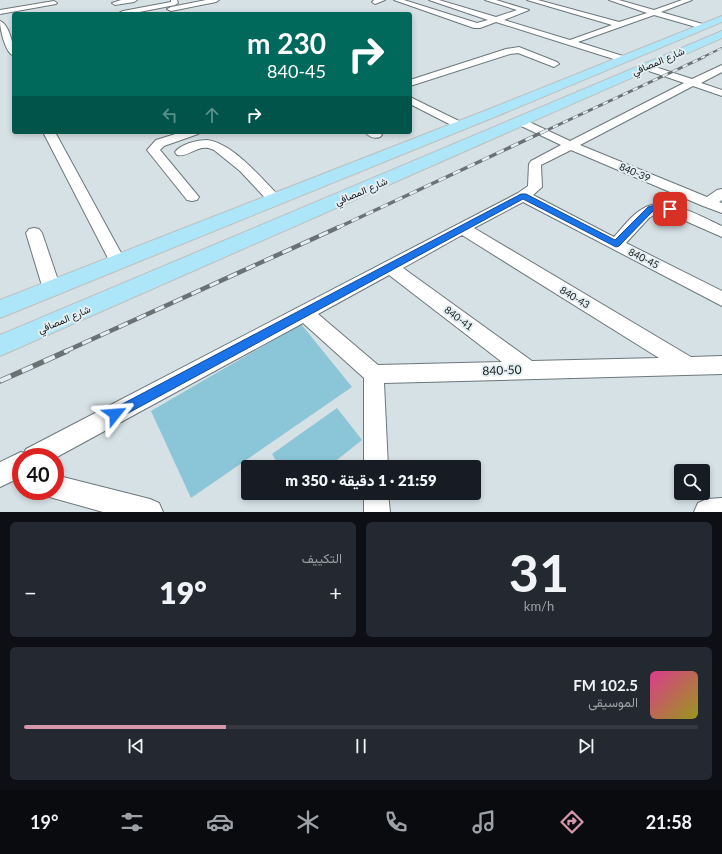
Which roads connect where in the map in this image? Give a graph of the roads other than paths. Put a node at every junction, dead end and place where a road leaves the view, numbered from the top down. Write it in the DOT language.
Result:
graph roads {
  1 [pos="134,0"];
  2 [pos="188,0"];
  3 [pos="216,0"];
  4 [pos="397,0"];
  5 [pos="432,0"];
  6 [pos="488,0"];
  7 [pos="530,0"];
  8 [pos="612,0"];
  9 [pos="632,0"];
  10 [pos="685,0"];
  11 [pos="54,3"];
  12 [pos="115,3"];
  13 [pos="169,3"];
  14 [pos="622,3"];
  15 [pos="0,12"];
  16 [pos="128,12"];
  17 [pos="176,12"];
  18 [pos="654,12"];
  19 [pos="620,16"];
  20 [pos="722,19"];
  21 [pos="496,20"];
  22 [pos="633,20"];
  23 [pos="2,22"];
  24 [pos="620,25"];
  25 [pos="589,26"];
  26 [pos="704,27"];
  27 [pos="603,30"];
  28 [pos="12,32"];
  29 [pos="572,32"];
  30 [pos="5,34"];
  31 [pos="722,34"];
  32 [pos="586,37"];
  33 [pos="569,43"];
  34 [pos="12,46"];
  35 [pos="623,59"];
  36 [pos="554,64"];
  37 [pos="646,66"];
  38 [pos="722,68"];
  39 [pos="412,82"];
  40 [pos="693,83"];
  41 [pos="722,93"];
  42 [pos="412,101"];
  43 [pos="507,107"];
  44 [pos="488,115"];
  45 [pos="520,122"];
  46 [pos="460,126"];
  47 [pos="53,134"];
  48 [pos="188,134"];
  49 [pos="570,145"];
  50 [pos="181,152"];
  51 [pos="329,179"];
  52 [pos="722,193"];
  53 [pos="349,196"];
  54 [pos="523,196"];
  55 [pos="192,197"];
  56 [pos="282,197"];
  57 [pos="708,202"];
  58 [pos="722,208"];
  59 [pos="311,212"];
  60 [pos="462,228"];
  61 [pos="722,232"];
  62 [pos="34,233"];
  63 [pos="616,244"];
  64 [pos="118,262"];
  65 [pos="390,266"];
  66 [pos="52,288"];
  67 [pos="722,298"];
  68 [pos="0,309"];
  69 [pos="304,313"];
  70 [pos="0,346"];
  71 [pos="722,365"];
  72 [pos="689,366"];
  73 [pos="527,369"];
  74 [pos="374,374"];
  75 [pos="51,448"];
  76 [pos="376,460"];
  77 [pos="64,489"];
  78 [pos="376,500"];
  79 [pos="150,512"];
  80 [pos="377,512"];
  81 [pos="707,512"];
  82 [pos="722,512"];
  1 -- 12 [label="street"];
  2 -- 13 [label="street"];
  3 -- 13 [label="street"];
  4 -- 21 [label="street"];
  5 -- 21 [label="street"];
  6 -- 21 [label="street"];
  7 -- 24 [label="street"];
  8 -- 14 [label="street"];
  9 -- 14 [label="street"];
  10 -- 18 [label="street"];
  11 -- 15 [label="street"];
  13 -- 16 [label="street"];
  13 -- 17 [label="street"];
  14 -- 18 [label="street"];
  18 -- 22 [label="street"];
  18 -- 26 [label="street"];
  19 -- 22 [label="street"];
  20 -- 26 [label="main road, شارع المصافي"];
  21 -- 33 [label="street"];
  22 -- 24 [label="street"];
  23 -- 30 [label="street"];
  24 -- 27 [label="street"];
  25 -- 27 [label="street"];
  26 -- 35 [label="main road, شارع المصافي"];
  27 -- 32 [label="street"];
  28 -- 30 [label="street"];
  29 -- 32 [label="street"];
  30 -- 34 [label="street"];
  31 -- 37 [label="main road, شارع المصافي"];
  32 -- 33 [label="street"];
  33 -- 35 [label="street"];
  35 -- 43 [label="main road, شارع المصافي"];
  36 -- 39 [label="street"];
  37 -- 40 [label="street"];
  37 -- 45 [label="main road, شارع المصافي"];
  38 -- 40 [label="street"];
  40 -- 41 [label="street"];
  40 -- 49 [label="street"];
  42 -- 46 [label="street"];
  43 -- 44 [label="main road, شارع المصافي"];
  43 -- 45 [label="main road"];
  44 -- 45 [label="main road"];
  44 -- 46 [label="main road, شارع المصافي"];
  45 -- 49 [label="street, 840-39"];
  45 -- 53 [label="main road, شارع المصافي"];
  46 -- 51 [label="main road, شارع المصافي"];
  47 -- 64 [label="street"];
  48 -- 55 [label="street"];
  49 -- 54 [label="street"];
  49 -- 57 [label="street, 840-39"];
  50 -- 56 [label="street"];
  51 -- 53 [label="main road"];
  51 -- 56 [label="main road, شارع المصافي"];
  52 -- 57 [label="street"];
  53 -- 59 [label="main road, شارع المصافي"];
  54 -- 60 [label="street"];
  54 -- 63 [label="street, 840-45"];
  56 -- 59 [label="main road"];
  56 -- 64 [label="main road, شارع المصافي"];
  57 -- 58 [label="street, 840-39"];
  59 -- 70 [label="main road, شارع المصافي"];
  60 -- 65 [label="street"];
  60 -- 72 [label="street, 840-43"];
  61 -- 63 [label="street"];
  62 -- 66 [label="street"];
  63 -- 67 [label="street, 840-45"];
  64 -- 66 [label="main road, شارع المصافي"];
  65 -- 69 [label="street"];
  65 -- 73 [label="street, 840-41"];
  66 -- 68 [label="main road, شارع المصافي"];
  69 -- 74 [label="street"];
  69 -- 75 [label="street"];
  71 -- 72 [label="street, 840-50"];
  72 -- 73 [label="street, 840-50"];
  73 -- 74 [label="street, 840-50"];
  74 -- 76 [label="street"];
  77 -- 79 [label="street"];
  78 -- 80 [label="street"];
  81 -- 82 [label="street"];
}
